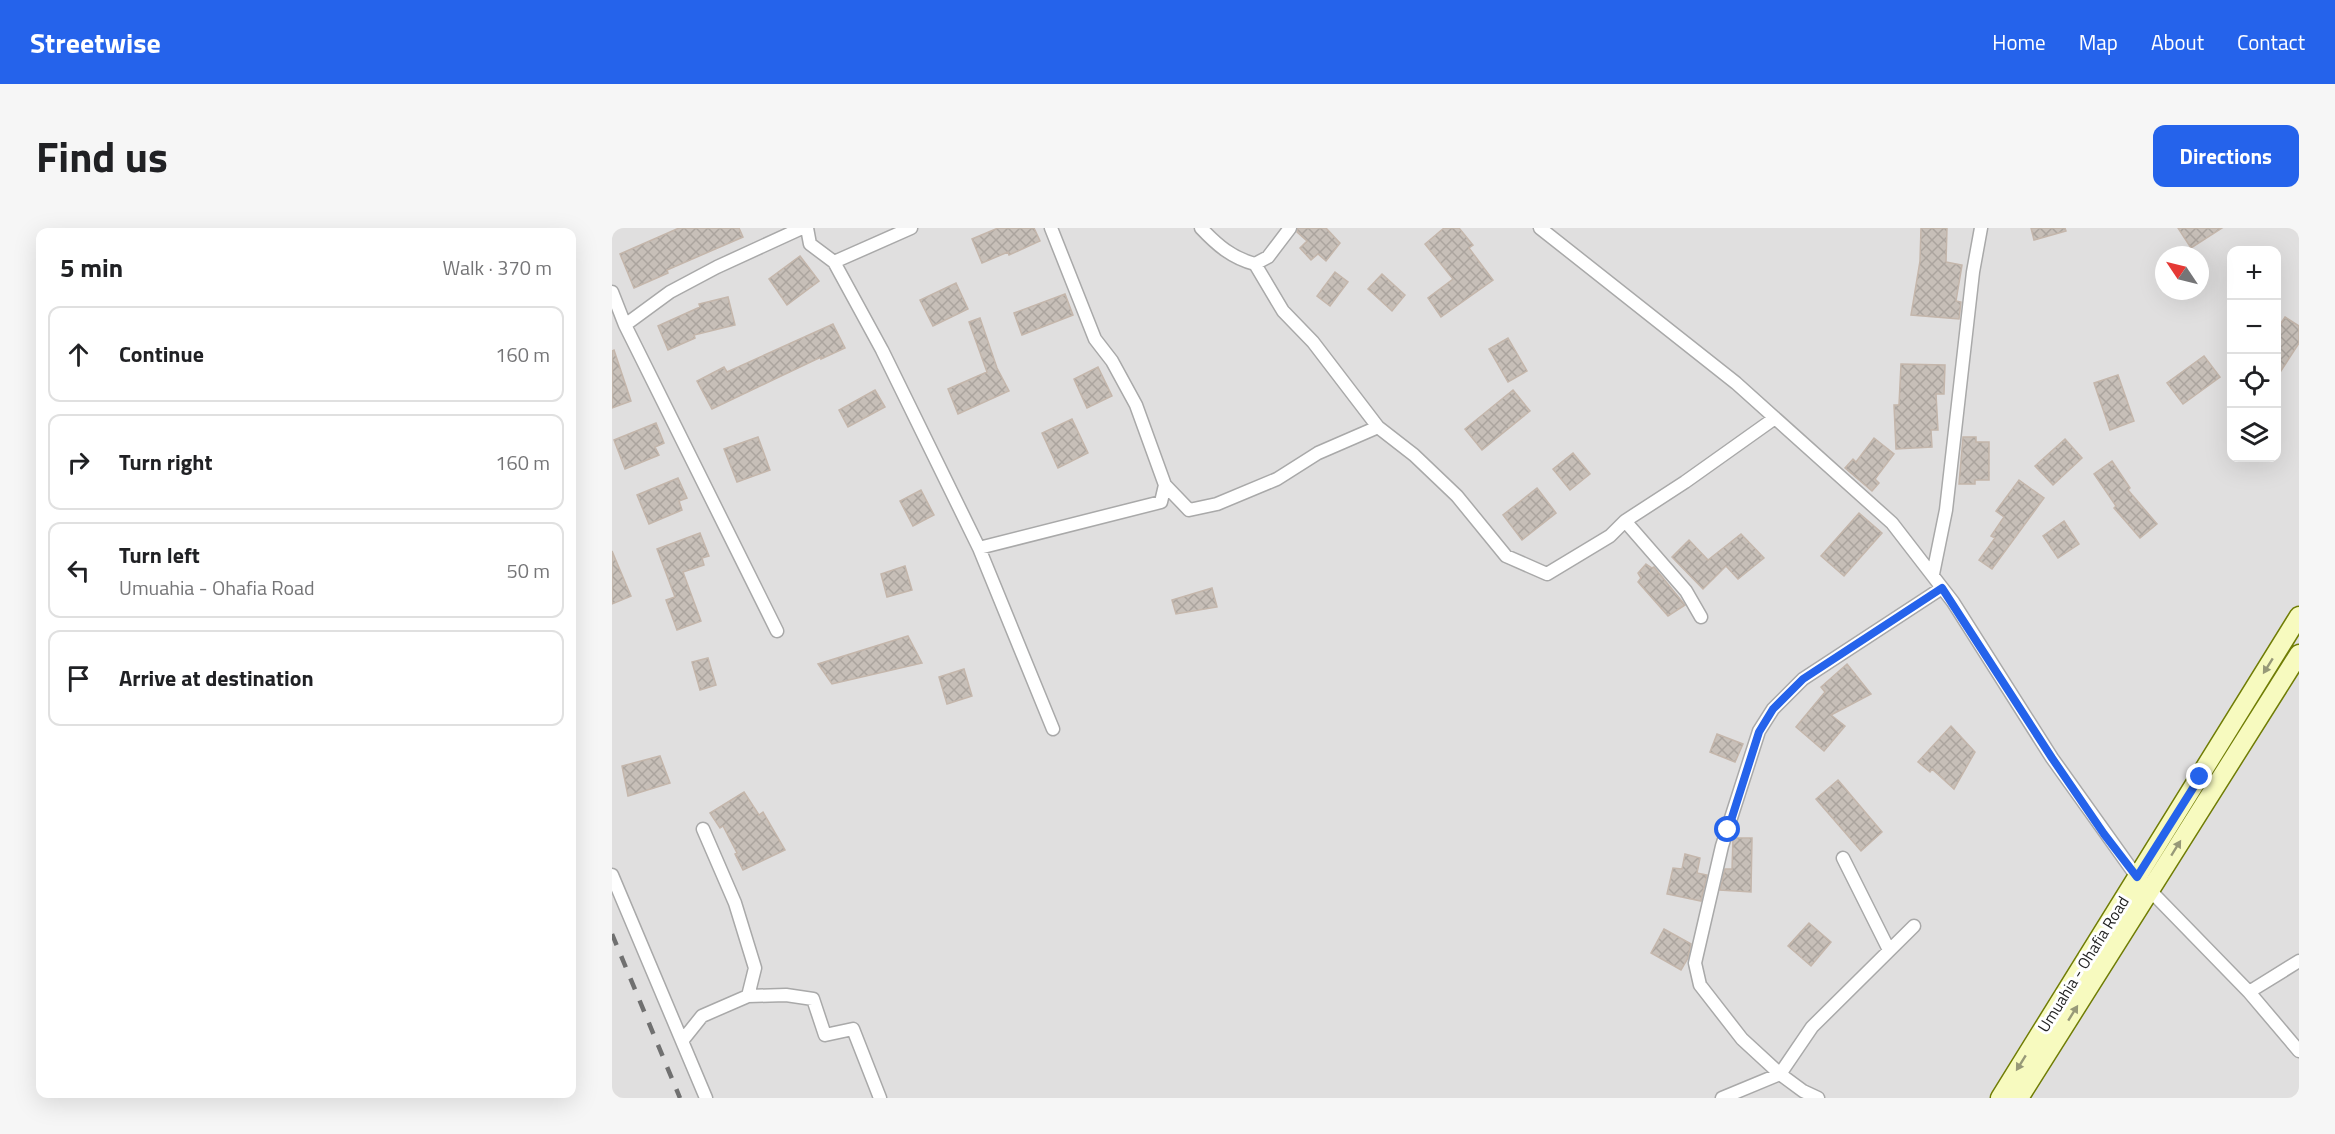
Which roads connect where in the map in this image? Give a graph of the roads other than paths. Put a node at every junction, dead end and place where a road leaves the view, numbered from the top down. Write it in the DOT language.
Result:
graph roads {
  1 [pos="802,228"];
  2 [pos="807,228"];
  3 [pos="911,228"];
  4 [pos="1051,228"];
  5 [pos="1201,228"];
  6 [pos="1290,228"];
  7 [pos="1540,228"];
  8 [pos="1981,228"];
  9 [pos="834,262"];
  10 [pos="1255,264"];
  11 [pos="612,292"];
  12 [pos="625,325"];
  13 [pos="1776,418"];
  14 [pos="1378,427"];
  15 [pos="1165,485"];
  16 [pos="1625,522"];
  17 [pos="979,549"];
  18 [pos="1933,574"];
  19 [pos="1942,588"];
  20 [pos="2299,616"];
  21 [pos="1701,617"];
  22 [pos="777,631"];
  23 [pos="2299,654"];
  24 [pos="1053,729"];
  25 [pos="703,829"];
  26 [pos="1843,858"];
  27 [pos="612,875"];
  28 [pos="2143,884"];
  29 [pos="1914,926"];
  30 [pos="1888,950"];
  31 [pos="2299,961"];
  32 [pos="2249,992"];
  33 [pos="748,996"];
  34 [pos="682,1041"];
  35 [pos="2299,1051"];
  36 [pos="1780,1074"];
  37 [pos="706,1098"];
  38 [pos="880,1098"];
  39 [pos="1722,1098"];
  40 [pos="1818,1098"];
  41 [pos="2000,1098"];
  42 [pos="2019,1098"];
  1 -- 12 [label="street"];
  2 -- 9 [label="street"];
  3 -- 9 [label="street"];
  4 -- 15 [label="street"];
  5 -- 10 [label="street"];
  6 -- 10 [label="street"];
  7 -- 13 [label="street"];
  8 -- 18 [label="street"];
  9 -- 17 [label="street"];
  10 -- 14 [label="street"];
  11 -- 12 [label="street"];
  12 -- 22 [label="street"];
  13 -- 16 [label="street"];
  13 -- 18 [label="street"];
  14 -- 15 [label="street"];
  14 -- 16 [label="street"];
  15 -- 17 [label="street"];
  16 -- 21 [label="street"];
  17 -- 24 [label="street"];
  18 -- 19 [label="street"];
  19 -- 28 [label="street"];
  19 -- 36 [label="street"];
  20 -- 28 [label="main road, Umuahia - Ohafia Road, one-way"];
  28 -- 23 [label="main road, Umuahia - Ohafia Road, one-way"];
  25 -- 33 [label="street"];
  26 -- 30 [label="street"];
  27 -- 34 [label="street"];
  28 -- 32 [label="street"];
  28 -- 41 [label="main road, Umuahia - Ohafia Road, one-way"];
  42 -- 28 [label="main road, Umuahia - Ohafia Road, one-way"];
  29 -- 30 [label="street"];
  30 -- 36 [label="street"];
  31 -- 32 [label="street"];
  32 -- 35 [label="street"];
  33 -- 34 [label="street"];
  33 -- 38 [label="street"];
  34 -- 37 [label="street"];
  36 -- 39 [label="street"];
  36 -- 40 [label="street"];
}
